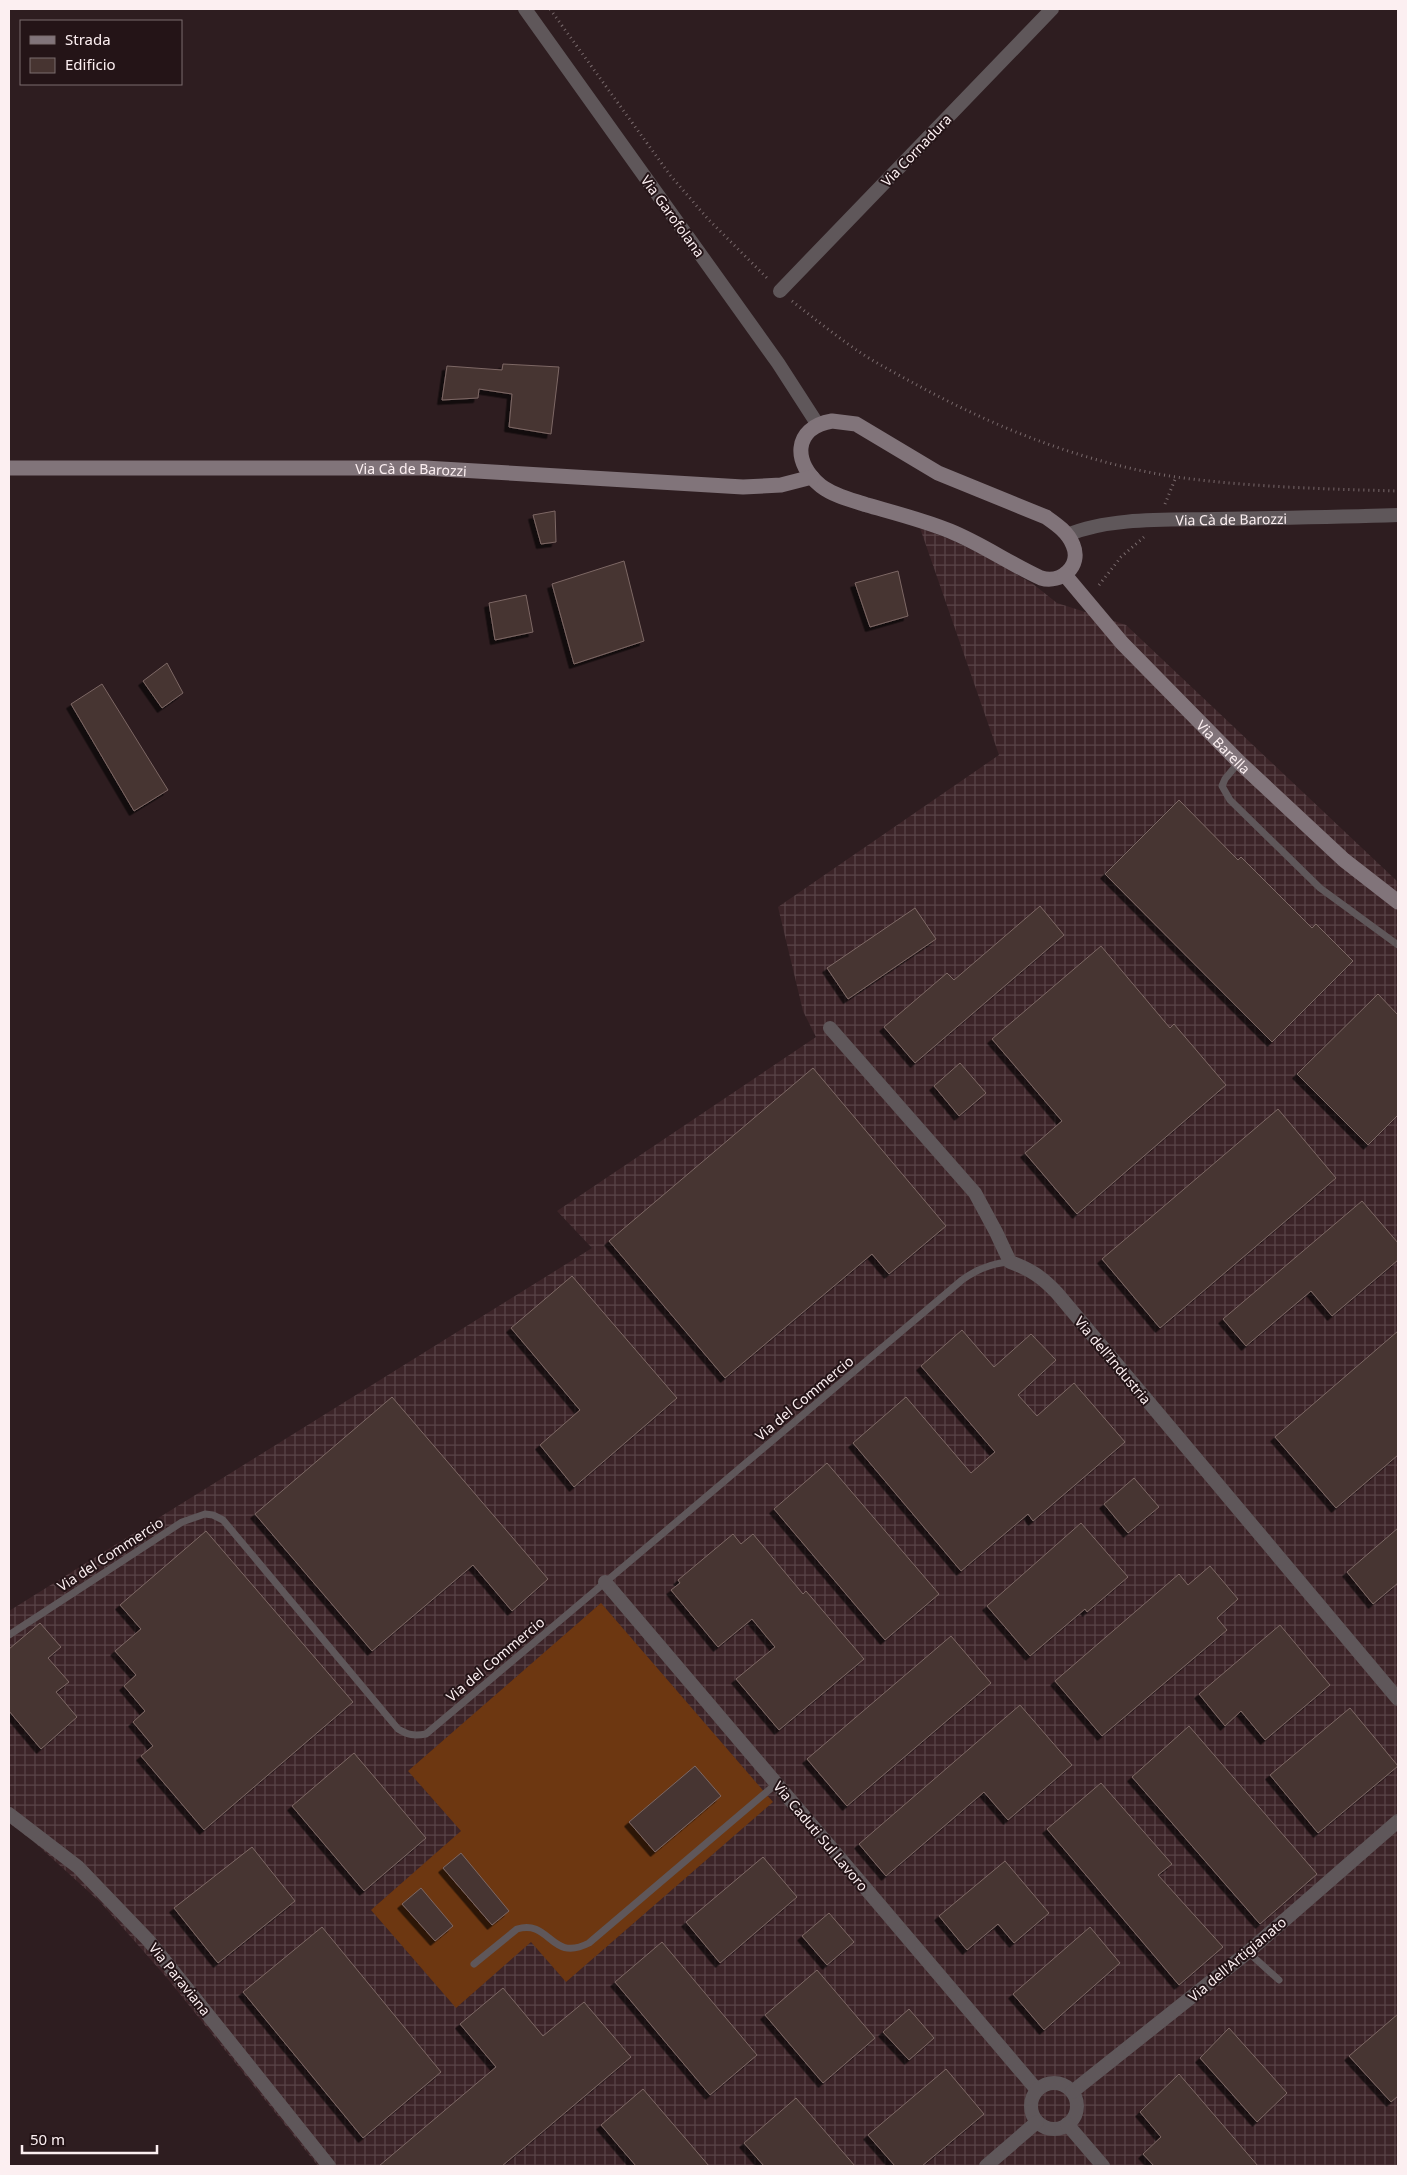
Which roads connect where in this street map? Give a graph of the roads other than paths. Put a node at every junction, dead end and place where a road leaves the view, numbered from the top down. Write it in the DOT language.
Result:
graph roads {
  1 [pos="525,9"];
  2 [pos="1052,9"];
  3 [pos="780,291"];
  4 [pos="818,425"];
  5 [pos="9,468"];
  6 [pos="812,477"];
  7 [pos="1398,515"];
  8 [pos="1067,535"];
  9 [pos="1065,575"];
  10 [pos="1239,762"];
  11 [pos="1398,902"];
  12 [pos="1398,945"];
  13 [pos="830,1028"];
  14 [pos="1010,1262"];
  15 [pos="605,1582"];
  16 [pos="9,1635"];
  17 [pos="1398,1699"];
  18 [pos="776,1784"];
  19 [pos="9,1814"];
  20 [pos="1398,1821"];
  21 [pos="1248,1952"];
  22 [pos="474,1964"];
  23 [pos="1279,1980"];
  24 [pos="1036,2090"];
  25 [pos="1072,2092"];
  26 [pos="1037,2122"];
  27 [pos="1067,2124"];
  28 [pos="329,2166"];
  29 [pos="986,2166"];
  30 [pos="1103,2166"];
  1 -- 4 [label="street, Via Garofolana"];
  2 -- 3 [label="street, Via Cornadura"];
  4 -- 6 [label="street"];
  4 -- 8 [label="street"];
  5 -- 6 [label="street, Via Cà de Barozzi"];
  6 -- 9 [label="street"];
  7 -- 8 [label="street, Via Cà de Barozzi"];
  8 -- 9 [label="street"];
  9 -- 10 [label="street, Via Barella"];
  10 -- 11 [label="street, Via Barella"];
  10 -- 12 [label="lane"];
  13 -- 14 [label="street"];
  14 -- 15 [label="lane, Via del Commercio"];
  14 -- 17 [label="street, Via dell’Industria"];
  15 -- 16 [label="lane, Via del Commercio"];
  15 -- 18 [label="street, Via Caduti Sul Lavoro"];
  18 -- 22 [label="lane"];
  18 -- 24 [label="street, Via Caduti Sul Lavoro"];
  19 -- 28 [label="street, Via Paraviana"];
  20 -- 21 [label="street, Via dell'Artigianato"];
  21 -- 23 [label="lane"];
  21 -- 25 [label="street, Via dell'Artigianato"];
  24 -- 25 [label="street"];
  24 -- 26 [label="street"];
  25 -- 27 [label="street"];
  26 -- 27 [label="street"];
  26 -- 29 [label="street"];
  27 -- 30 [label="street"];
}
